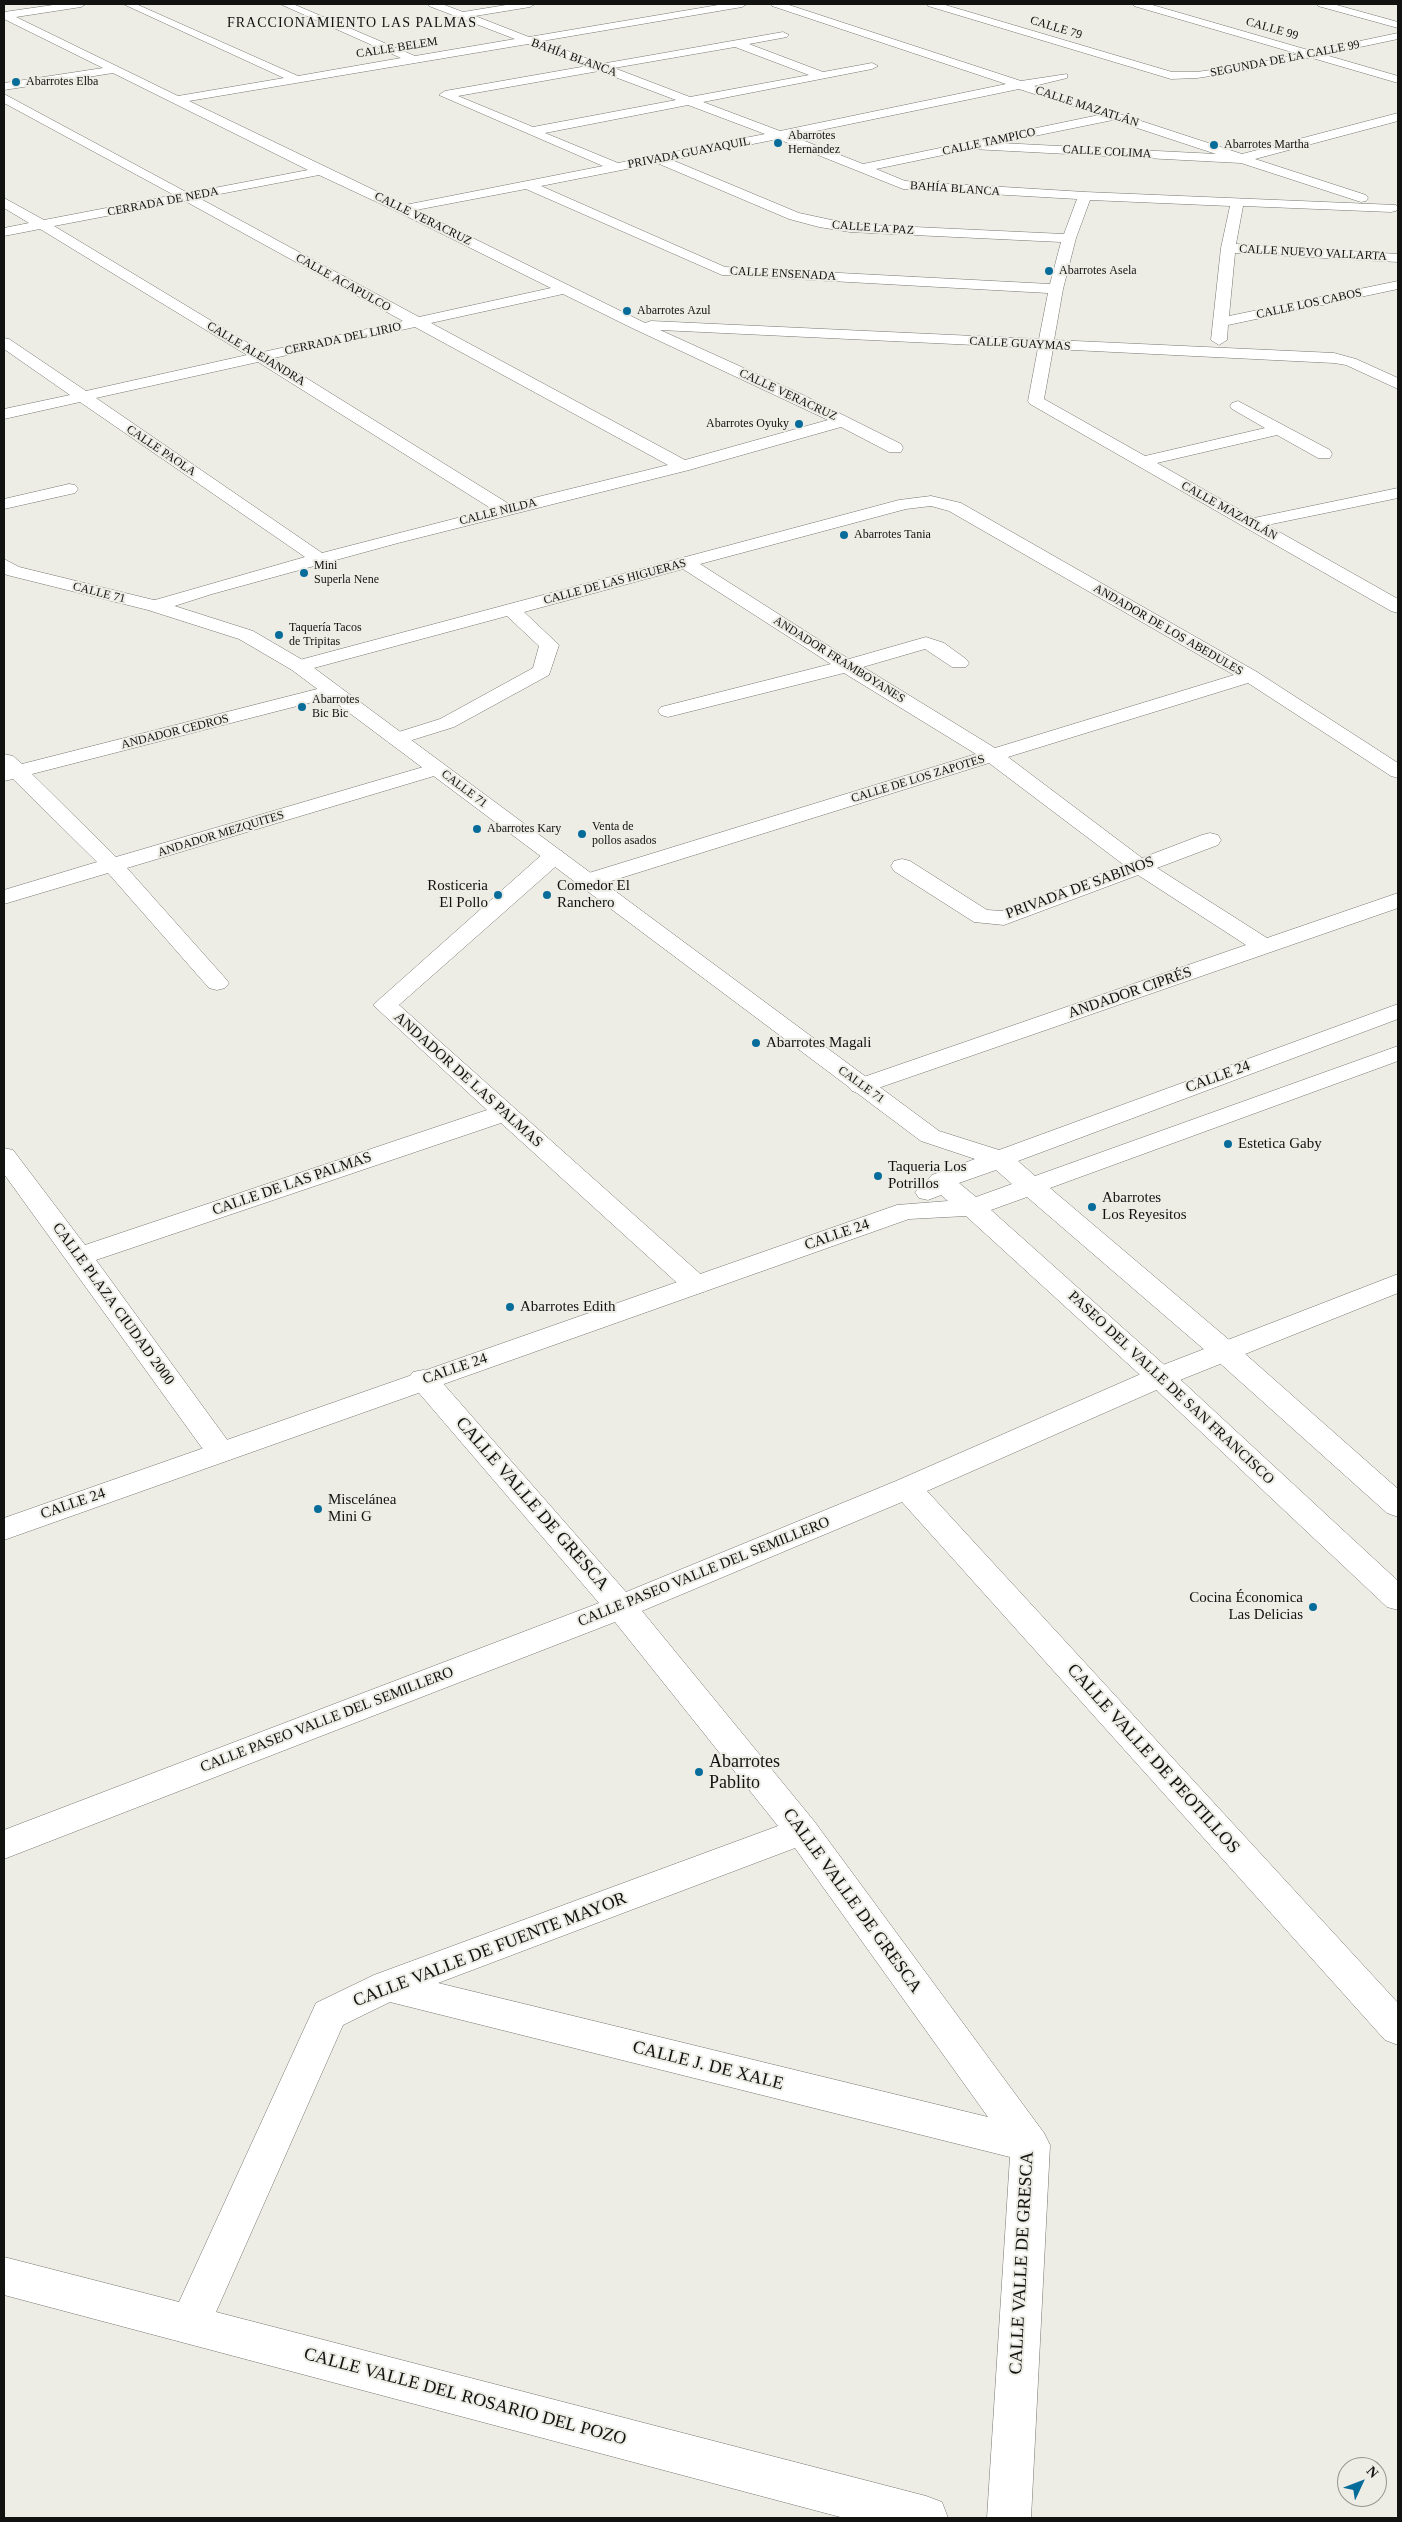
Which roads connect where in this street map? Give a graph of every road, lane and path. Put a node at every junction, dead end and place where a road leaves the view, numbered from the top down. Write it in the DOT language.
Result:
graph roads {
  1 [pos="82,4"];
  2 [pos="128,4"];
  3 [pos="285,4"];
  4 [pos="433,4"];
  5 [pos="529,4"];
  6 [pos="742,4"];
  7 [pos="776,4"];
  8 [pos="932,4"];
  9 [pos="1138,4"];
  10 [pos="1322,4"];
  11 [pos="4,15"];
  12 [pos="462,15"];
  13 [pos="1398,24"];
  14 [pos="783,35"];
  15 [pos="1398,36"];
  16 [pos="525,40"];
  17 [pos="735,43"];
  18 [pos="1310,54"];
  19 [pos="412,59"];
  20 [pos="872,66"];
  21 [pos="599,67"];
  22 [pos="113,70"];
  23 [pos="823,76"];
  24 [pos="1062,76"];
  25 [pos="1172,76"];
  26 [pos="296,79"];
  27 [pos="1398,80"];
  28 [pos="1020,85"];
  29 [pos="4,87"];
  30 [pos="4,98"];
  31 [pos="175,100"];
  32 [pos="690,102"];
  33 [pos="1115,116"];
  34 [pos="1398,116"];
  35 [pos="534,131"];
  36 [pos="779,135"];
  37 [pos="975,146"];
  38 [pos="659,159"];
  39 [pos="1240,159"];
  40 [pos="617,167"];
  41 [pos="864,168"];
  42 [pos="321,172"];
  43 [pos="528,185"];
  44 [pos="1085,196"];
  45 [pos="185,197"];
  46 [pos="4,202"];
  47 [pos="1237,202"];
  48 [pos="403,209"];
  49 [pos="1395,209"];
  50 [pos="42,224"];
  51 [pos="4,232"];
  52 [pos="1069,238"];
  53 [pos="1228,248"];
  54 [pos="1398,258"];
  55 [pos="1398,285"];
  56 [pos="565,289"];
  57 [pos="1056,289"];
  58 [pos="1221,322"];
  59 [pos="415,323"];
  60 [pos="637,325"];
  61 [pos="4,342"];
  62 [pos="1044,345"];
  63 [pos="1218,351"];
  64 [pos="261,357"];
  65 [pos="1397,383"];
  66 [pos="82,398"];
  67 [pos="1238,406"];
  68 [pos="4,414"];
  69 [pos="843,421"];
  70 [pos="1280,429"];
  71 [pos="895,448"];
  72 [pos="1324,454"];
  73 [pos="1141,462"];
  74 [pos="683,466"];
  75 [pos="69,490"];
  76 [pos="1398,493"];
  77 [pos="1377,498"];
  78 [pos="931,501"];
  79 [pos="4,504"];
  80 [pos="1398,509"];
  81 [pos="506,510"];
  82 [pos="1253,523"];
  83 [pos="319,559"];
  84 [pos="686,563"];
  85 [pos="4,564"];
  86 [pos="1398,592"];
  87 [pos="1380,596"];
  88 [pos="155,606"];
  89 [pos="1398,607"];
  90 [pos="511,610"];
  91 [pos="959,663"];
  92 [pos="299,666"];
  93 [pos="846,666"];
  94 [pos="1250,676"];
  95 [pos="333,692"];
  96 [pos="668,711"];
  97 [pos="396,738"];
  98 [pos="993,756"];
  99 [pos="8,768"];
  100 [pos="438,769"];
  101 [pos="1398,772"];
  102 [pos="1210,840"];
  103 [pos="554,856"];
  104 [pos="113,866"];
  105 [pos="902,866"];
  106 [pos="1139,866"];
  107 [pos="587,881"];
  108 [pos="4,897"];
  109 [pos="1398,900"];
  110 [pos="1264,946"];
  111 [pos="218,982"];
  112 [pos="1398,1010"];
  113 [pos="1398,1053"];
  114 [pos="861,1086"];
  115 [pos="504,1113"];
  116 [pos="930,1136"];
  117 [pos="4,1156"];
  118 [pos="999,1159"];
  119 [pos="941,1181"];
  120 [pos="1030,1185"];
  121 [pos="971,1208"];
  122 [pos="906,1211"];
  123 [pos="79,1256"];
  124 [pos="1398,1283"];
  125 [pos="696,1285"];
  126 [pos="1224,1351"];
  127 [pos="1160,1377"];
  128 [pos="423,1380"];
  129 [pos="221,1452"];
  130 [pos="907,1488"];
  131 [pos="1398,1506"];
  132 [pos="4,1529"];
  133 [pos="1398,1599"];
  134 [pos="621,1607"];
  135 [pos="802,1831"];
  136 [pos="5,1846"];
  137 [pos="387,1986"];
  138 [pos="1398,2029"];
  139 [pos="1030,2145"];
  140 [pos="4,2276"];
  141 [pos="190,2324"];
  142 [pos="926,2518"];
  143 [pos="1009,2518"];
  1 -- 11 [label="street"];
  2 -- 26 [label="street"];
  3 -- 19 [label="street"];
  4 -- 12 [label="street, BAHÍA BLANCA"];
  5 -- 12 [label="street"];
  6 -- 16 [label="street, CALLE BELEM"];
  7 -- 28 [label="street, CALLE MAZATLÁN"];
  8 -- 25 [label="street, CALLE 79"];
  9 -- 18 [label="street, CALLE 99"];
  10 -- 13 [label="street"];
  11 -- 22 [label="street, CALLE VERACRUZ"];
  12 -- 16 [label="street, BAHÍA BLANCA"];
  14 -- 17 [label="street"];
  15 -- 18 [label="street, SEGUNDA DE LA CALLE 99"];
  16 -- 19 [label="street, CALLE BELEM"];
  16 -- 21 [label="street, BAHÍA BLANCA"];
  17 -- 21 [label="street"];
  17 -- 23 [label="street"];
  18 -- 25 [label="street, SEGUNDA DE LA CALLE 99"];
  18 -- 27 [label="street, CALLE 99"];
  19 -- 26 [label="street, CALLE BELEM"];
  20 -- 23 [label="street"];
  21 -- 32 [label="street, BAHÍA BLANCA"];
  21 -- 35 [label="street"];
  22 -- 29 [label="street"];
  22 -- 31 [label="street, CALLE VERACRUZ"];
  23 -- 32 [label="street"];
  24 -- 28 [label="street, PRIVADA GUAYAQUIL"];
  26 -- 31 [label="street, CALLE BELEM"];
  28 -- 33 [label="street, CALLE MAZATLÁN"];
  28 -- 36 [label="street, PRIVADA GUAYAQUIL"];
  30 -- 45 [label="street, CALLE ACAPULCO"];
  31 -- 42 [label="street, CALLE VERACRUZ"];
  32 -- 35 [label="street"];
  32 -- 36 [label="street, BAHÍA BLANCA"];
  33 -- 37 [label="street, CALLE TAMPICO"];
  33 -- 39 [label="street, CALLE MAZATLÁN"];
  34 -- 39 [label="street"];
  35 -- 40 [label="street"];
  36 -- 38 [label="street, PRIVADA GUAYAQUIL"];
  36 -- 41 [label="street, BAHÍA BLANCA"];
  37 -- 39 [label="street, CALLE COLIMA"];
  37 -- 41 [label="street, CALLE TAMPICO"];
  38 -- 40 [label="street, PRIVADA GUAYAQUIL"];
  38 -- 52 [label="street, CALLE LA PAZ"];
  39 -- 49 [label="street, CALLE MAZATLÁN"];
  40 -- 43 [label="street, PRIVADA GUAYAQUIL"];
  41 -- 44 [label="street, BAHÍA BLANCA"];
  42 -- 45 [label="street, CERRADA DE NEDA"];
  42 -- 48 [label="street, CALLE VERACRUZ"];
  43 -- 48 [label="street, PRIVADA GUAYAQUIL"];
  43 -- 57 [label="street, CALLE ENSENADA"];
  44 -- 47 [label="street, BAHÍA BLANCA"];
  44 -- 52 [label="street"];
  45 -- 50 [label="street, CERRADA DE NEDA"];
  45 -- 59 [label="street, CALLE ACAPULCO"];
  46 -- 50 [label="street, CALLE ALEJANDRA"];
  47 -- 49 [label="street, BAHÍA BLANCA"];
  47 -- 53 [label="street"];
  48 -- 56 [label="street, CALLE VERACRUZ"];
  50 -- 51 [label="street, CERRADA DE NEDA"];
  50 -- 64 [label="street, CALLE ALEJANDRA"];
  52 -- 57 [label="street"];
  53 -- 54 [label="street, CALLE NUEVO VALLARTA"];
  53 -- 58 [label="street"];
  55 -- 58 [label="street, CALLE LOS CABOS"];
  56 -- 59 [label="street, CERRADA DEL LIRIO"];
  56 -- 60 [label="street, CALLE VERACRUZ"];
  57 -- 62 [label="street"];
  58 -- 63 [label="street"];
  59 -- 64 [label="street, CERRADA DEL LIRIO"];
  59 -- 74 [label="street, CALLE ACAPULCO"];
  60 -- 62 [label="street, CALLE GUAYMAS"];
  60 -- 69 [label="street, CALLE VERACRUZ"];
  61 -- 66 [label="street, CALLE PAOLA"];
  62 -- 63 [label="street, CALLE GUAYMAS"];
  62 -- 73 [label="street, CALLE MAZATLÁN"];
  63 -- 65 [label="street, CALLE GUAYMAS"];
  64 -- 66 [label="street, CERRADA DEL LIRIO"];
  64 -- 81 [label="street, CALLE ALEJANDRA"];
  66 -- 68 [label="street, CERRADA DEL LIRIO"];
  66 -- 83 [label="street, CALLE PAOLA"];
  67 -- 70 [label="street"];
  69 -- 71 [label="street"];
  69 -- 74 [label="street, CALLE NILDA"];
  70 -- 72 [label="street"];
  70 -- 73 [label="street"];
  73 -- 82 [label="street, CALLE MAZATLÁN"];
  74 -- 81 [label="street, CALLE NILDA"];
  75 -- 79 [label="street"];
  76 -- 77 [label="street"];
  77 -- 80 [label="street"];
  77 -- 82 [label="street"];
  78 -- 84 [label="street, CALLE DE LAS HIGUERAS"];
  78 -- 94 [label="street, ANDADOR DE LOS ABEDULES"];
  81 -- 83 [label="street, CALLE NILDA"];
  82 -- 87 [label="street, CALLE MAZATLÁN"];
  83 -- 88 [label="street, CALLE NILDA"];
  84 -- 90 [label="street, CALLE DE LAS HIGUERAS"];
  84 -- 93 [label="street, ANDADOR FRAMBOYANES"];
  85 -- 88 [label="street, CALLE 71"];
  86 -- 87 [label="street"];
  87 -- 89 [label="street, CALLE MAZATLÁN"];
  88 -- 92 [label="street, CALLE 71"];
  90 -- 92 [label="street, CALLE DE LAS HIGUERAS"];
  90 -- 97 [label="street"];
  91 -- 93 [label="street"];
  92 -- 95 [label="street, CALLE 71"];
  93 -- 96 [label="street"];
  93 -- 98 [label="street, ANDADOR FRAMBOYANES"];
  94 -- 98 [label="street, CALLE DE LOS ZAPOTES"];
  94 -- 101 [label="street, ANDADOR DE LOS ABEDULES"];
  95 -- 97 [label="street, CALLE 71"];
  95 -- 99 [label="street, ANDADOR CEDROS"];
  97 -- 100 [label="street, CALLE 71"];
  98 -- 106 [label="street, ANDADOR FRAMBOYANES"];
  98 -- 107 [label="street, CALLE DE LOS ZAPOTES"];
  99 -- 104 [label="street, ANDADOR CEDROS"];
  100 -- 103 [label="street, CALLE 71"];
  100 -- 104 [label="street, ANDADOR MEZQUITES"];
  102 -- 106 [label="street, PRIVADA DE SABINOS"];
  103 -- 107 [label="street, CALLE 71"];
  103 -- 115 [label="street, ANDADOR DE LAS PALMAS"];
  104 -- 108 [label="street, ANDADOR MEZQUITES"];
  104 -- 111 [label="street, ANDADOR CEDROS"];
  105 -- 106 [label="street, PRIVADA DE SABINOS"];
  106 -- 110 [label="street, ANDADOR FRAMBOYANES"];
  107 -- 114 [label="street, CALLE 71"];
  109 -- 110 [label="street, ANDADOR CIPRÉS"];
  110 -- 114 [label="street, ANDADOR CIPRÉS"];
  112 -- 118 [label="street, CALLE 24"];
  113 -- 120 [label="street, CALLE 24"];
  114 -- 116 [label="street, CALLE 71"];
  115 -- 123 [label="street, CALLE DE LAS PALMAS"];
  115 -- 125 [label="street, ANDADOR DE LAS PALMAS"];
  116 -- 118 [label="street, CALLE 71"];
  116 -- 119 [label="street"];
  117 -- 123 [label="street, CALLE PLAZA CIUDAD 2000"];
  118 -- 119 [label="street, CALLE 24"];
  118 -- 120 [label="street"];
  119 -- 121 [label="street, PASEO DEL VALLE DE SAN FRANCISCO"];
  119 -- 122 [label="street, CALLE 24"];
  120 -- 121 [label="street, CALLE 24"];
  120 -- 126 [label="street"];
  121 -- 122 [label="street, CALLE 24"];
  121 -- 127 [label="street, PASEO DEL VALLE DE SAN FRANCISCO"];
  122 -- 125 [label="street, CALLE 24"];
  123 -- 129 [label="street, CALLE PLAZA CIUDAD 2000"];
  124 -- 126 [label="street, CALLE PASEO VALLE DEL SEMILLERO"];
  125 -- 128 [label="street, CALLE 24"];
  126 -- 127 [label="street, CALLE PASEO VALLE DEL SEMILLERO"];
  126 -- 131 [label="street"];
  127 -- 130 [label="street, CALLE PASEO VALLE DEL SEMILLERO"];
  127 -- 133 [label="street, PASEO DEL VALLE DE SAN FRANCISCO"];
  128 -- 129 [label="street, CALLE 24"];
  128 -- 134 [label="street, CALLE VALLE DE GRESCA"];
  129 -- 132 [label="street, CALLE 24"];
  130 -- 134 [label="street, CALLE PASEO VALLE DEL SEMILLERO"];
  130 -- 138 [label="street, CALLE VALLE DE PEOTILLOS"];
  134 -- 135 [label="street, CALLE VALLE DE GRESCA"];
  134 -- 136 [label="street, CALLE PASEO VALLE DEL SEMILLERO"];
  135 -- 137 [label="street, CALLE VALLE DE FUENTE MAYOR"];
  135 -- 139 [label="street, CALLE VALLE DE GRESCA"];
  137 -- 139 [label="street, CALLE J. DE XALE"];
  137 -- 141 [label="street, CALLE VALLE DE FUENTE MAYOR"];
  139 -- 143 [label="street, CALLE VALLE DE GRESCA"];
  140 -- 141 [label="street, CALLE VALLE DEL ROSARIO DEL POZO"];
  141 -- 142 [label="street, CALLE VALLE DEL ROSARIO DEL POZO"];
}
